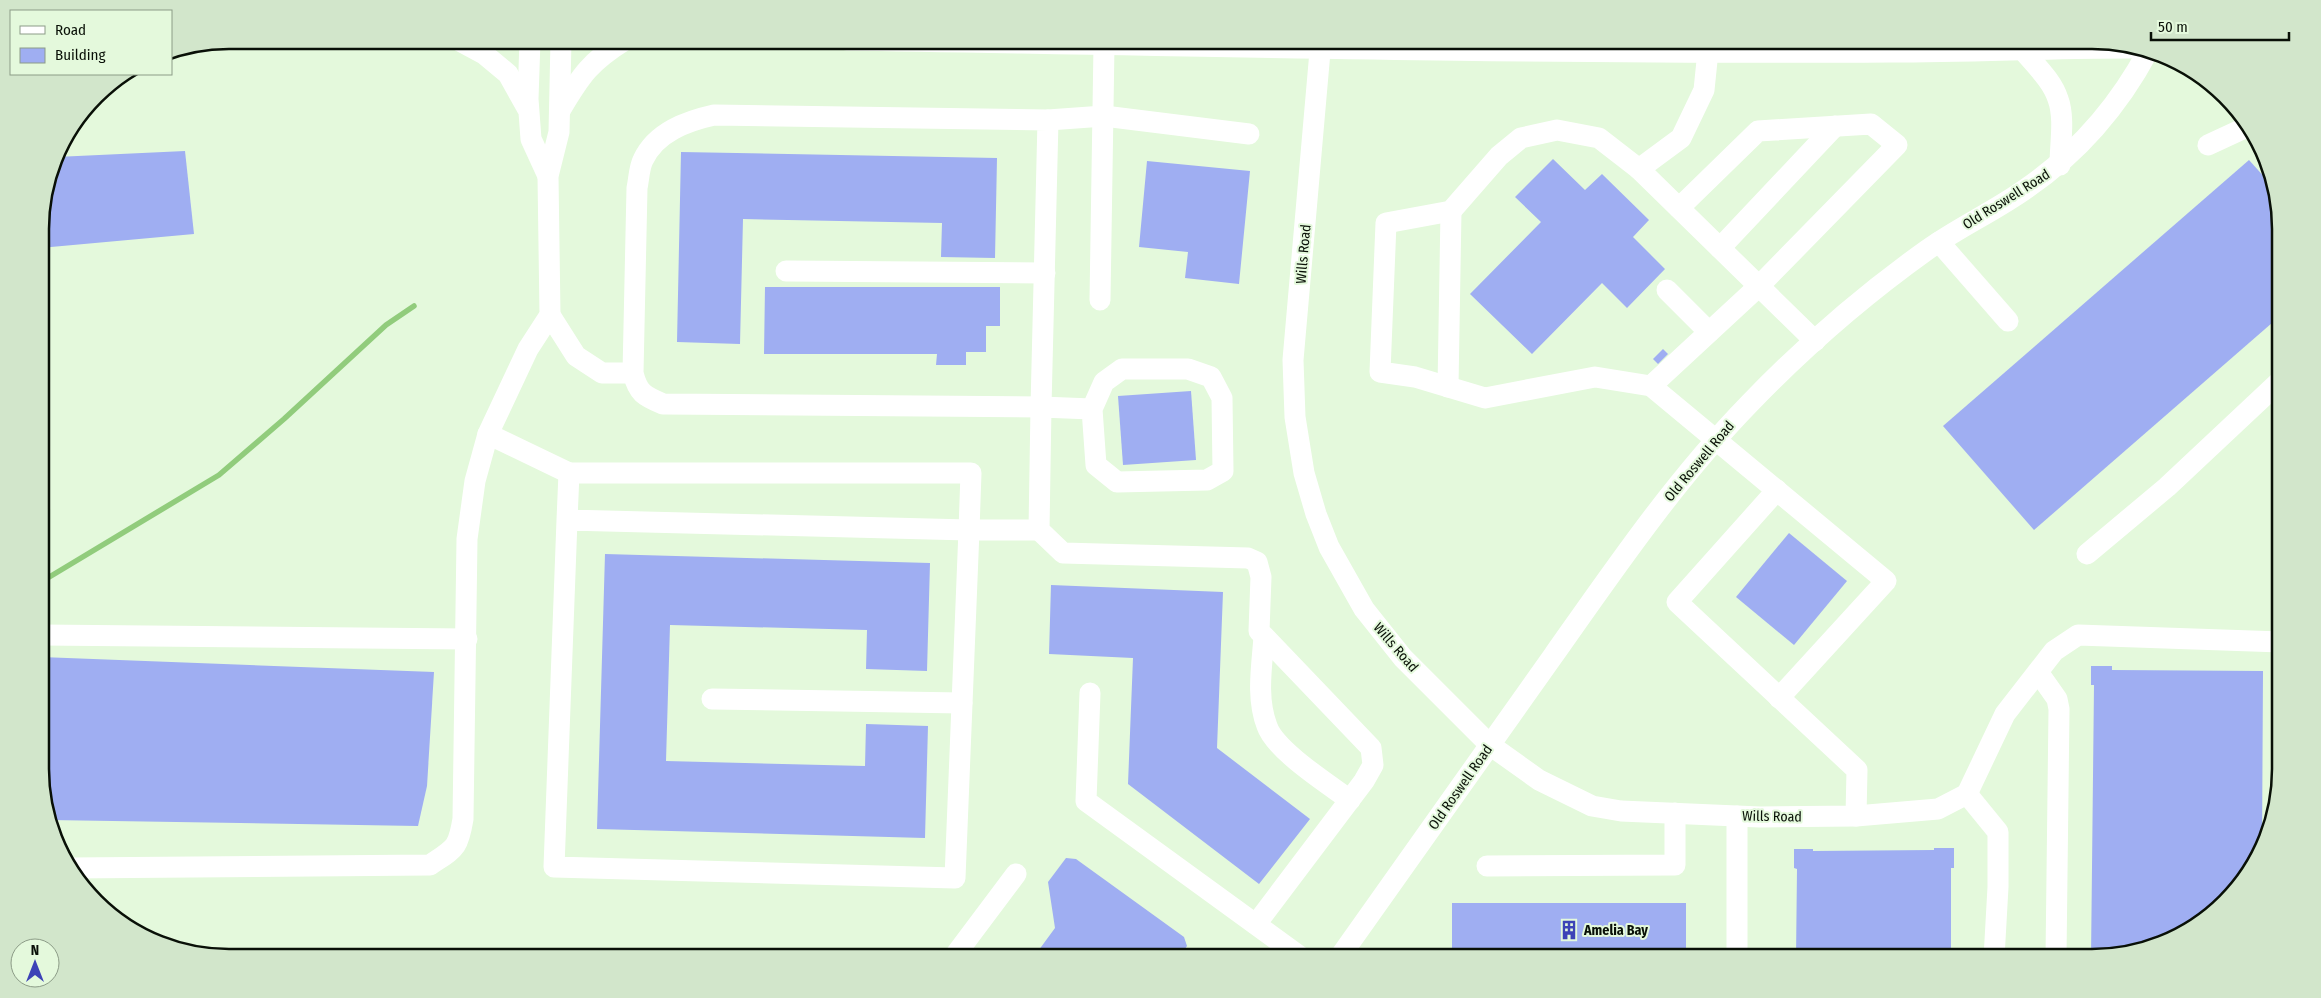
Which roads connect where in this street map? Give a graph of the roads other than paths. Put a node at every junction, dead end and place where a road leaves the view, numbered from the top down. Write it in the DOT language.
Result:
graph roads {
  1 [pos="475,49"];
  2 [pos="530,49"];
  3 [pos="560,49"];
  4 [pos="612,49"];
  5 [pos="1104,49"];
  6 [pos="1321,49"];
  7 [pos="1579,49"];
  8 [pos="1782,49"];
  9 [pos="2022,49"];
  10 [pos="1708,51"];
  11 [pos="2145,57"];
  12 [pos="560,109"];
  13 [pos="529,111"];
  14 [pos="1104,116"];
  15 [pos="1048,120"];
  16 [pos="1835,126"];
  17 [pos="2242,129"];
  18 [pos="1249,134"];
  19 [pos="2208,146"];
  20 [pos="2060,165"];
  21 [pos="1639,170"];
  22 [pos="548,176"];
  23 [pos="1678,208"];
  24 [pos="1450,211"];
  25 [pos="1939,242"];
  26 [pos="1720,248"];
  27 [pos="786,271"];
  28 [pos="1045,273"];
  29 [pos="1759,286"];
  30 [pos="1667,290"];
  31 [pos="1100,300"];
  32 [pos="550,315"];
  33 [pos="2008,321"];
  34 [pos="1709,332"];
  35 [pos="1815,341"];
  36 [pos="633,373"];
  37 [pos="1651,386"];
  38 [pos="1448,387"];
  39 [pos="2272,388"];
  40 [pos="1041,407"];
  41 [pos="1092,409"];
  42 [pos="488,434"];
  43 [pos="1715,439"];
  44 [pos="569,473"];
  45 [pos="1777,490"];
  46 [pos="567,520"];
  47 [pos="970,530"];
  48 [pos="1039,530"];
  49 [pos="2088,554"];
  50 [pos="49,636"];
  51 [pos="1264,637"];
  52 [pos="467,639"];
  53 [pos="2272,642"];
  54 [pos="2038,672"];
  55 [pos="1090,693"];
  56 [pos="712,698"];
  57 [pos="1779,698"];
  58 [pos="962,702"];
  59 [pos="1490,745"];
  60 [pos="1967,794"];
  61 [pos="1350,800"];
  62 [pos="1675,813"];
  63 [pos="1737,816"];
  64 [pos="1856,816"];
  65 [pos="1488,866"];
  66 [pos="78,868"];
  67 [pos="1016,874"];
  68 [pos="1256,924"];
  69 [pos="960,949"];
  70 [pos="1290,949"];
  71 [pos="1345,949"];
  72 [pos="1737,949"];
  73 [pos="1995,949"];
  74 [pos="2056,949"];
  1 -- 13 [label="street"];
  2 -- 13 [label="street"];
  3 -- 12 [label="street"];
  4 -- 12 [label="street"];
  5 -- 14 [label="street"];
  6 -- 59 [label="street, Wills Road"];
  7 -- 10 [label="street"];
  8 -- 10 [label="street"];
  9 -- 20 [label="street"];
  10 -- 21 [label="street"];
  11 -- 20 [label="street, Old Roswell Road"];
  12 -- 22 [label="street"];
  13 -- 22 [label="street"];
  14 -- 15 [label="street"];
  14 -- 18 [label="street"];
  14 -- 31 [label="street"];
  15 -- 28 [label="street"];
  15 -- 36 [label="street"];
  16 -- 23 [label="street"];
  16 -- 26 [label="street"];
  16 -- 29 [label="street"];
  17 -- 19 [label="street"];
  20 -- 25 [label="street, Old Roswell Road"];
  21 -- 23 [label="street"];
  21 -- 24 [label="street"];
  22 -- 32 [label="street"];
  23 -- 26 [label="street"];
  24 -- 38 [label="street"];
  24 -- 38 [label="street"];
  25 -- 33 [label="street"];
  25 -- 35 [label="street, Old Roswell Road"];
  26 -- 29 [label="street"];
  27 -- 28 [label="street"];
  28 -- 40 [label="street"];
  29 -- 34 [label="street"];
  29 -- 35 [label="street"];
  30 -- 34 [label="street"];
  32 -- 36 [label="street"];
  32 -- 42 [label="street"];
  34 -- 37 [label="street"];
  35 -- 43 [label="street, Old Roswell Road"];
  36 -- 40 [label="street"];
  37 -- 38 [label="street"];
  37 -- 43 [label="street"];
  39 -- 49 [label="street"];
  40 -- 41 [label="street"];
  40 -- 48 [label="street"];
  41 -- 41 [label="street"];
  42 -- 44 [label="street"];
  42 -- 52 [label="street"];
  43 -- 45 [label="street"];
  43 -- 59 [label="street, Old Roswell Road"];
  44 -- 46 [label="street"];
  44 -- 47 [label="street"];
  45 -- 57 [label="street"];
  45 -- 57 [label="street"];
  46 -- 47 [label="street"];
  46 -- 58 [label="street"];
  47 -- 48 [label="street"];
  47 -- 58 [label="street"];
  48 -- 51 [label="street"];
  50 -- 52 [label="street"];
  51 -- 61 [label="street"];
  51 -- 61 [label="street"];
  52 -- 66 [label="street"];
  53 -- 54 [label="street"];
  54 -- 60 [label="street"];
  54 -- 74 [label="street"];
  55 -- 68 [label="street"];
  56 -- 58 [label="street"];
  57 -- 64 [label="street"];
  59 -- 62 [label="street, Wills Road"];
  59 -- 71 [label="street, Old Roswell Road"];
  60 -- 64 [label="street, Wills Road"];
  60 -- 73 [label="street"];
  61 -- 68 [label="street"];
  62 -- 63 [label="street, Wills Road"];
  62 -- 65 [label="street"];
  63 -- 64 [label="street, Wills Road"];
  63 -- 72 [label="street"];
  67 -- 69 [label="street"];
  68 -- 70 [label="street"];
}
